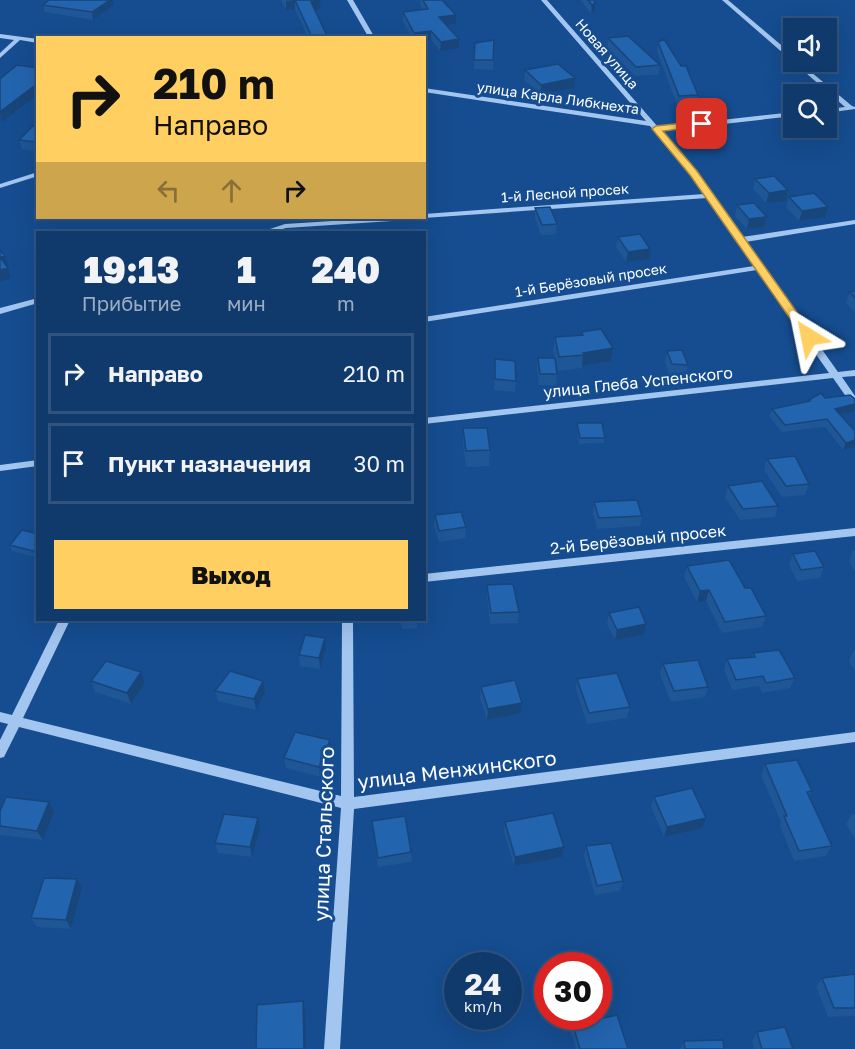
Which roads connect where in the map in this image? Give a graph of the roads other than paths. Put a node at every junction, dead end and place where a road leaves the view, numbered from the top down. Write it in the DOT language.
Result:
graph roads {
  1 [pos="350,0"];
  2 [pos="544,0"];
  3 [pos="725,0"];
  4 [pos="0,36"];
  5 [pos="371,36"];
  6 [pos="18,39"];
  7 [pos="36,41"];
  8 [pos="783,51"];
  9 [pos="0,56"];
  10 [pos="808,72"];
  11 [pos="426,90"];
  12 [pos="852,108"];
  13 [pos="837,110"];
  14 [pos="783,115"];
  15 [pos="654,126"];
  16 [pos="36,175"];
  17 [pos="0,186"];
  18 [pos="707,196"];
  19 [pos="426,216"];
  20 [pos="396,219"];
  21 [pos="855,222"];
  22 [pos="286,229"];
  23 [pos="741,240"];
  24 [pos="761,267"];
  25 [pos="36,301"];
  26 [pos="0,311"];
  27 [pos="426,320"];
  28 [pos="855,373"];
  29 [pos="835,375"];
  30 [pos="855,403"];
  31 [pos="426,421"];
  32 [pos="36,463"];
  33 [pos="0,468"];
  34 [pos="855,532"];
  35 [pos="426,578"];
  36 [pos="64,621"];
  37 [pos="347,621"];
  38 [pos="0,717"];
  39 [pos="16,721"];
  40 [pos="855,737"];
  41 [pos="0,753"];
  42 [pos="348,804"];
  43 [pos="332,1049"];
  1 -- 5 [label="street"];
  2 -- 15 [label="street, Новая улица"];
  3 -- 8 [label="street"];
  4 -- 6 [label="street"];
  6 -- 7 [label="street"];
  6 -- 9 [label="street"];
  10 -- 12 [label="street"];
  11 -- 15 [label="street, улица Карла Либкнехта"];
  12 -- 13 [label="street"];
  14 -- 15 [label="street, улица Карла Либкнехта"];
  15 -- 18 [label="street, Новая улица"];
  16 -- 17 [label="street"];
  18 -- 19 [label="street, 1-й Лесной просек"];
  18 -- 23 [label="street, Новая улица"];
  20 -- 22 [label="street"];
  21 -- 23 [label="street"];
  23 -- 24 [label="street, Новая улица"];
  24 -- 27 [label="street, 1-й Берёзовый просек"];
  24 -- 29 [label="street, Новая улица"];
  25 -- 26 [label="street"];
  28 -- 29 [label="street, улица Глеба Успенского"];
  29 -- 30 [label="street, Новая улица"];
  29 -- 31 [label="street, улица Глеба Успенского"];
  32 -- 33 [label="street"];
  34 -- 35 [label="street, 2-й Берёзовый просек"];
  36 -- 39 [label="street"];
  37 -- 42 [label="street, улица Стальского"];
  38 -- 39 [label="street, улица Менжинского"];
  39 -- 41 [label="street"];
  39 -- 42 [label="street, улица Менжинского"];
  40 -- 42 [label="street, улица Менжинского"];
  42 -- 43 [label="street, улица Стальского"];
}
